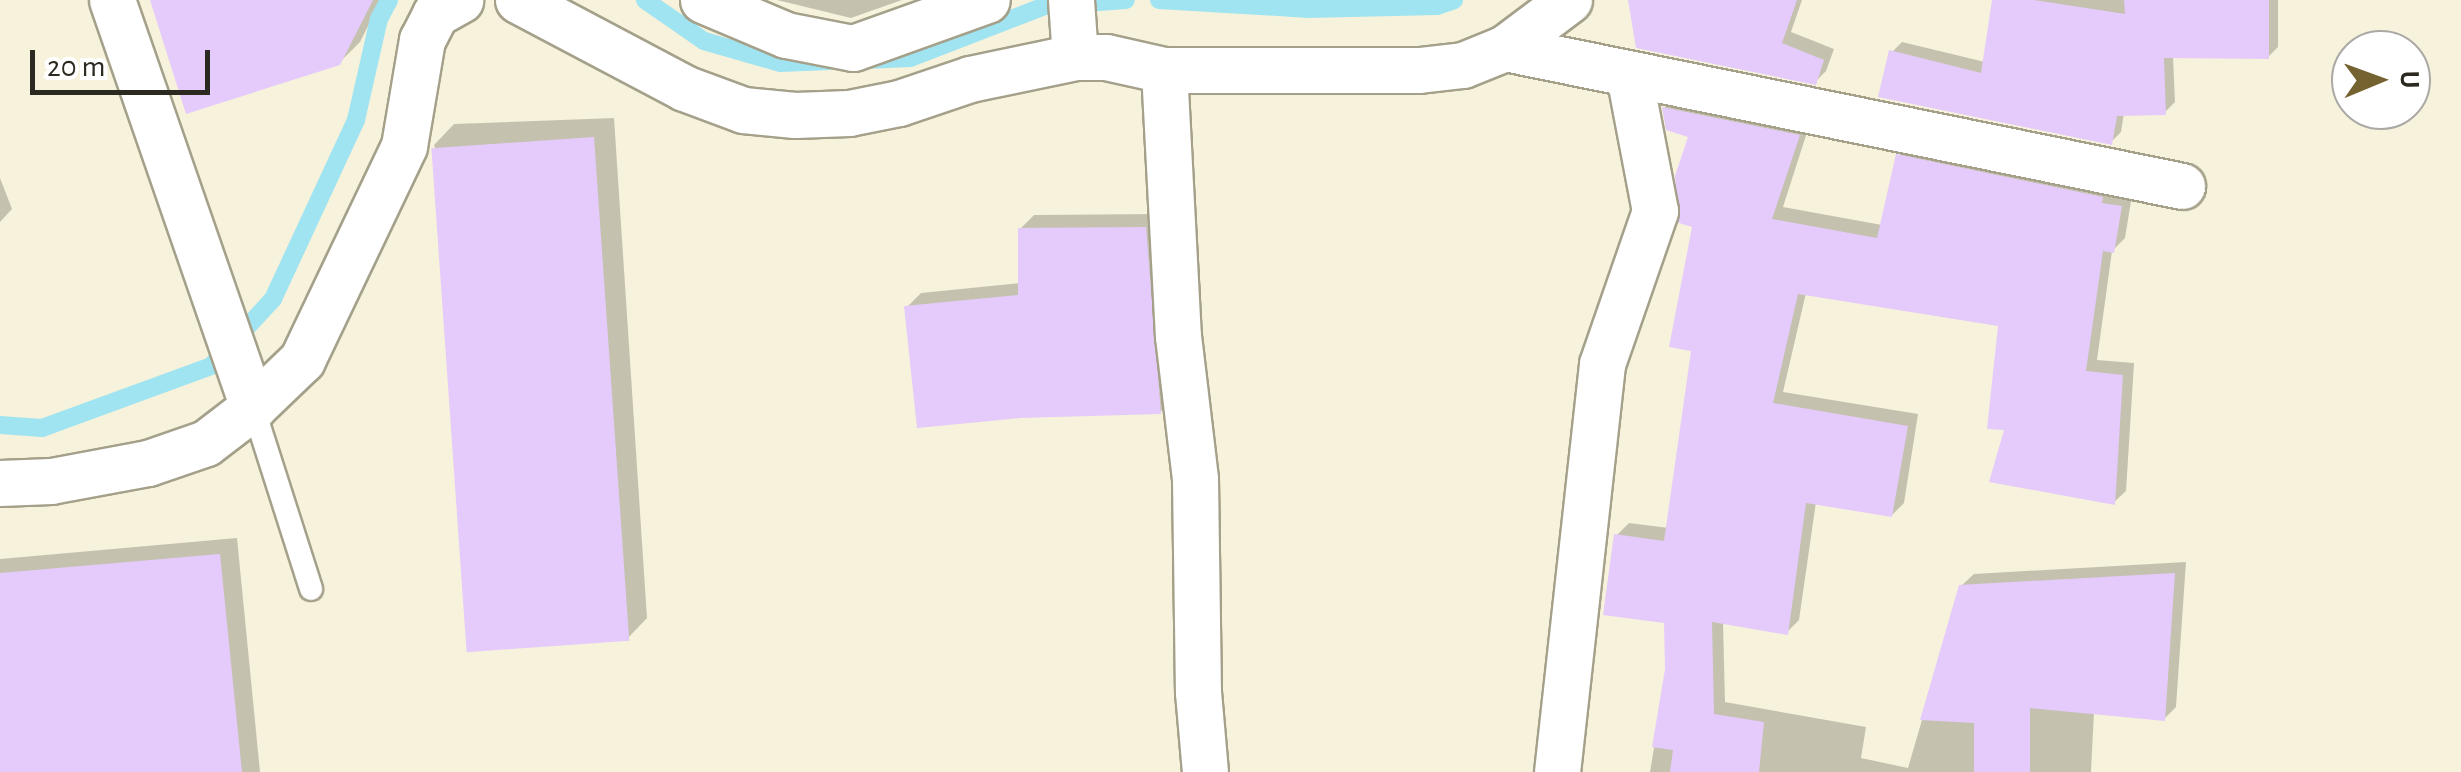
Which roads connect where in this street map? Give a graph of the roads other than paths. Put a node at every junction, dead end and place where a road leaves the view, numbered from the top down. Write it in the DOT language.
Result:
graph roads {
  1 [pos="112,0"];
  2 [pos="460,0"];
  3 [pos="518,0"];
  4 [pos="703,0"];
  5 [pos="987,0"];
  6 [pos="1568,0"];
  7 [pos="1073,24"];
  8 [pos="1505,48"];
  9 [pos="1164,70"];
  10 [pos="1629,74"];
  11 [pos="2182,186"];
  12 [pos="253,407"];
  13 [pos="0,483"];
  14 [pos="311,590"];
  15 [pos="1205,772"];
  16 [pos="1556,772"];
  1 -- 12 [label="street"];
  2 -- 12 [label="street"];
  3 -- 7 [label="street"];
  4 -- 5 [label="street"];
  6 -- 8 [label="street"];
  7 -- 9 [label="street"];
  8 -- 9 [label="street"];
  8 -- 10 [label="street"];
  9 -- 15 [label="street"];
  10 -- 11 [label="street"];
  10 -- 16 [label="street"];
  12 -- 13 [label="street"];
  12 -- 14 [label="lane"];
}
